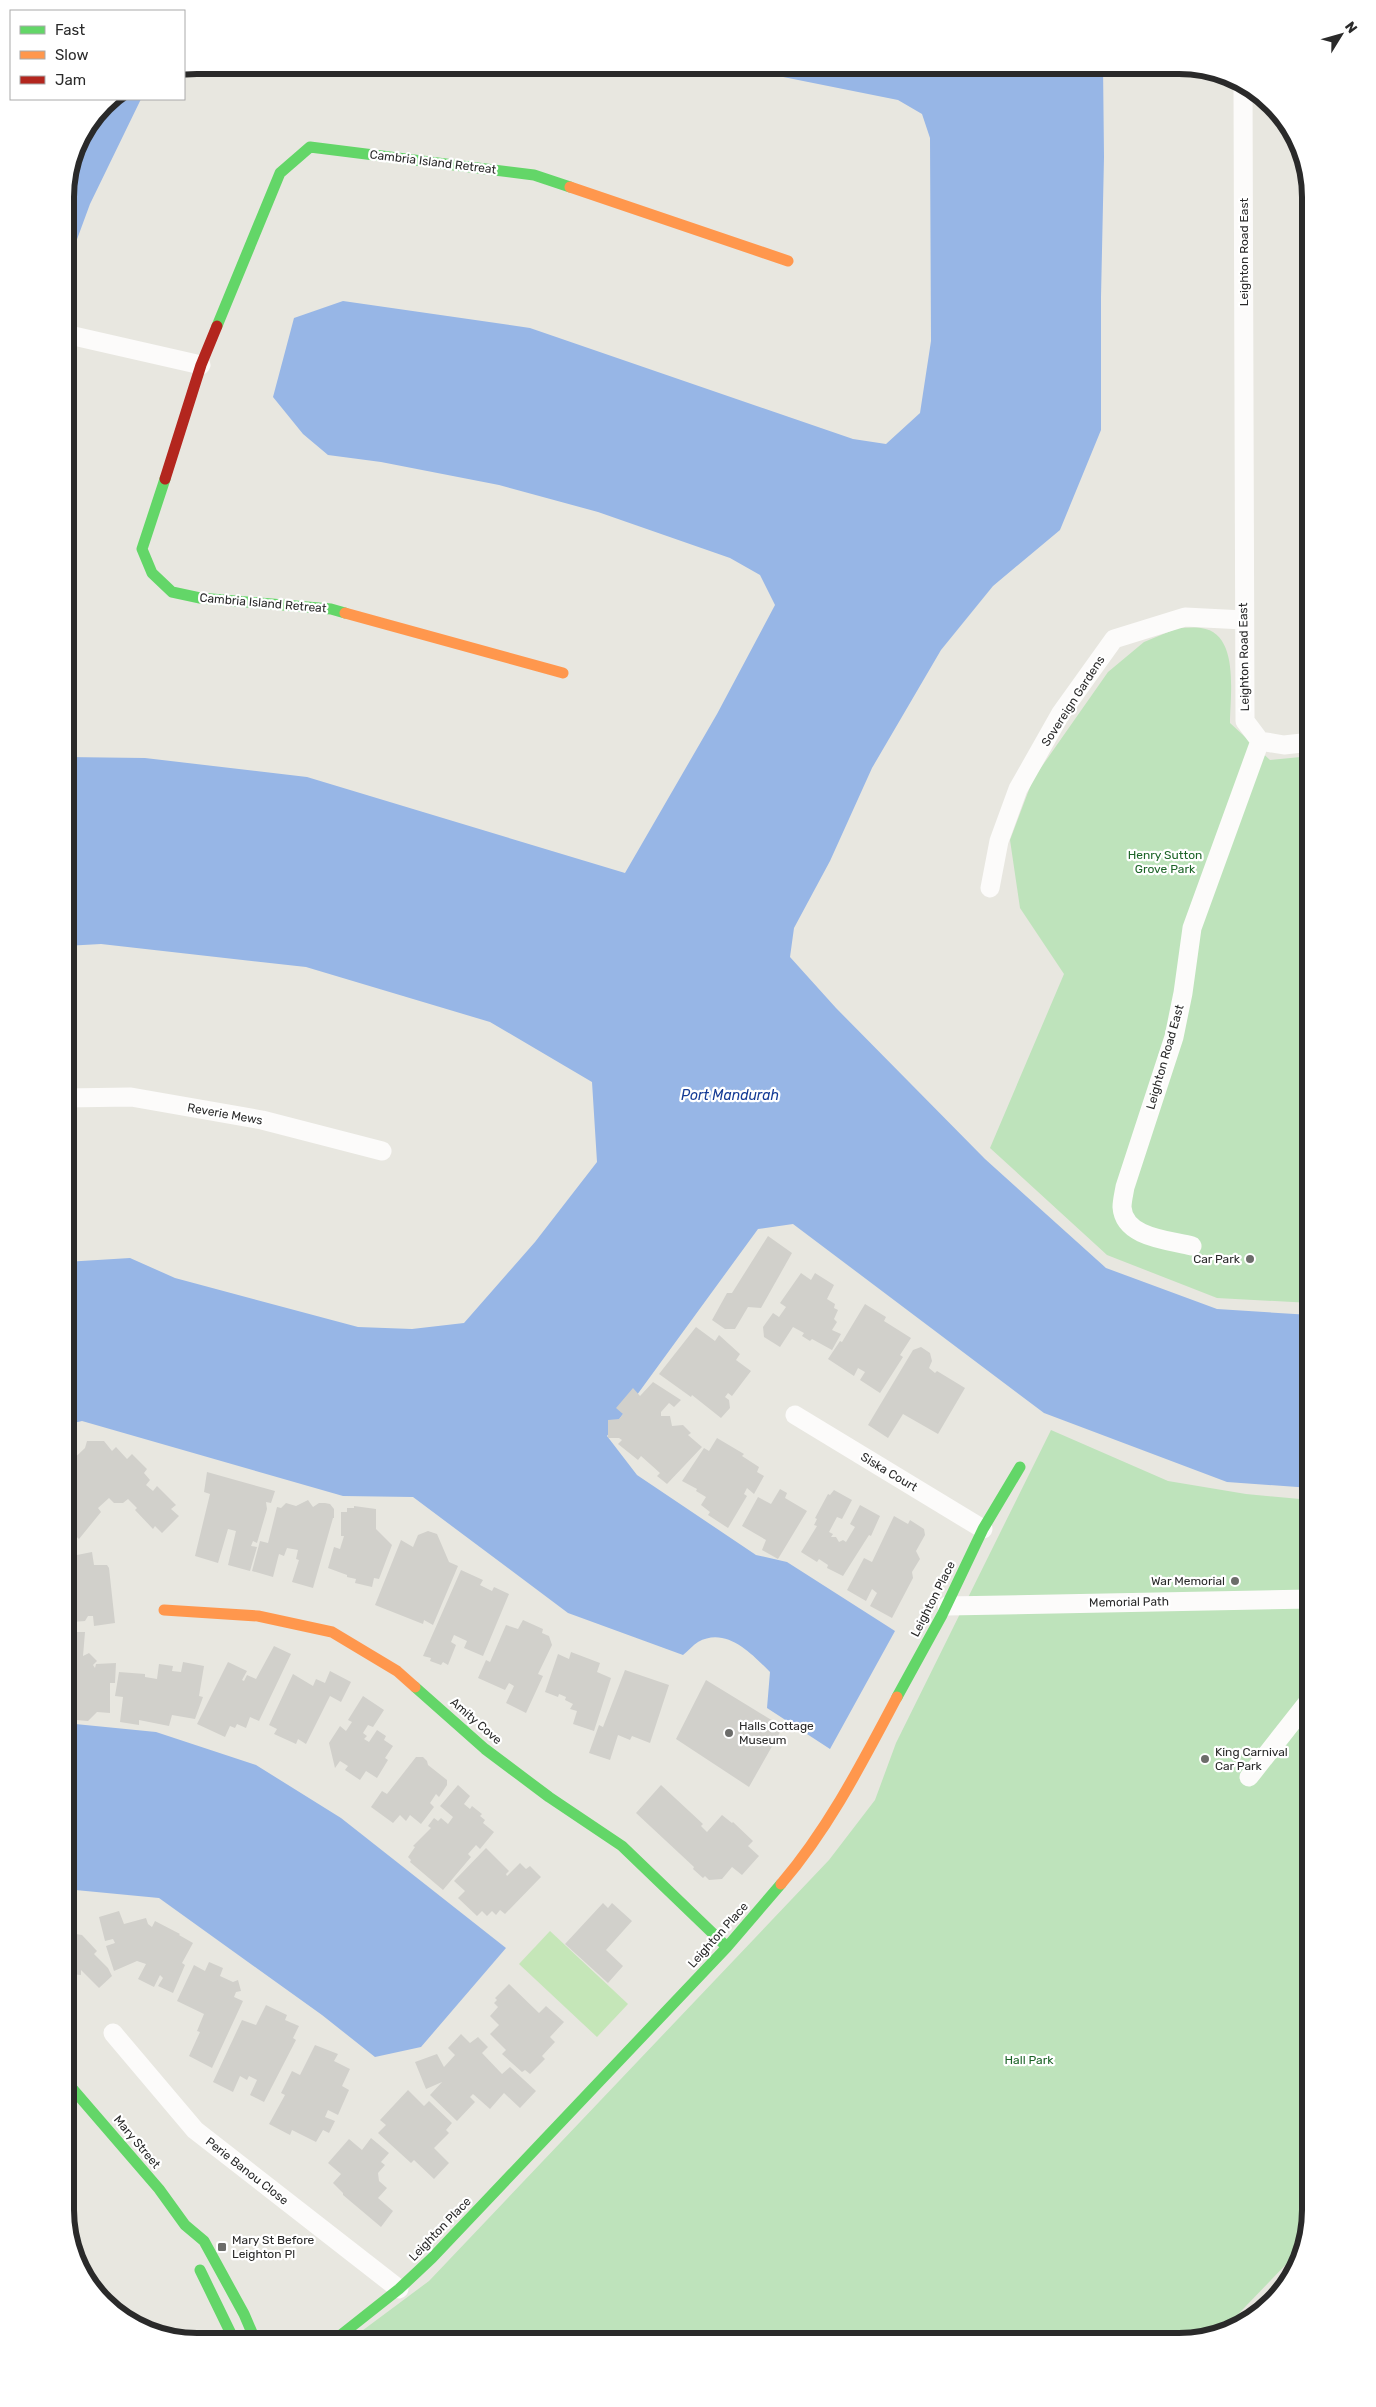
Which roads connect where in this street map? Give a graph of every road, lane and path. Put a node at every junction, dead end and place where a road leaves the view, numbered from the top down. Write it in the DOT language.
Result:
graph roads {
  1 [pos="1243,91"];
  2 [pos="788,261"];
  3 [pos="74,336"];
  4 [pos="201,365"];
  5 [pos="1244,620"];
  6 [pos="563,673"];
  7 [pos="1260,741"];
  8 [pos="1302,743"];
  9 [pos="990,888"];
  10 [pos="74,1098"];
  11 [pos="382,1151"];
  12 [pos="1192,1246"];
  13 [pos="795,1415"];
  14 [pos="1020,1467"];
  15 [pos="983,1529"];
  16 [pos="1302,1599"];
  17 [pos="947,1606"];
  18 [pos="164,1610"];
  19 [pos="1302,1709"];
  20 [pos="1249,1777"];
  21 [pos="727,1947"];
  22 [pos="113,2033"];
  23 [pos="74,2090"];
  24 [pos="185,2225"];
  25 [pos="188,2241"];
  26 [pos="193,2257"];
  27 [pos="399,2289"];
  28 [pos="231,2333"];
  29 [pos="252,2333"];
  30 [pos="343,2333"];
  1 -- 5 [label="street, Leighton Road East"];
  2 -- 4 [label="street, Cambria Island Retreat"];
  3 -- 4 [label="street"];
  4 -- 6 [label="street, Cambria Island Retreat"];
  5 -- 7 [label="street, Leighton Road East"];
  5 -- 9 [label="street, Sovereign Gardens"];
  7 -- 8 [label="street"];
  7 -- 12 [label="street, Leighton Road East"];
  10 -- 11 [label="street, Reverie Mews"];
  13 -- 15 [label="street, Siska Court"];
  14 -- 15 [label="street, Leighton Place"];
  15 -- 17 [label="street, Leighton Place"];
  16 -- 17 [label="street, Memorial Path"];
  17 -- 21 [label="street, Leighton Place"];
  18 -- 21 [label="street, Amity Cove"];
  19 -- 20 [label="street"];
  21 -- 27 [label="street, Leighton Place"];
  22 -- 27 [label="street, Perie Banou Close"];
  23 -- 24 [label="street, Mary Street"];
  24 -- 25 [label="street, Mary Street"];
  24 -- 29 [label="street, Mary Street"];
  26 -- 28 [label="street"];
  27 -- 30 [label="street, Leighton Place"];
}
